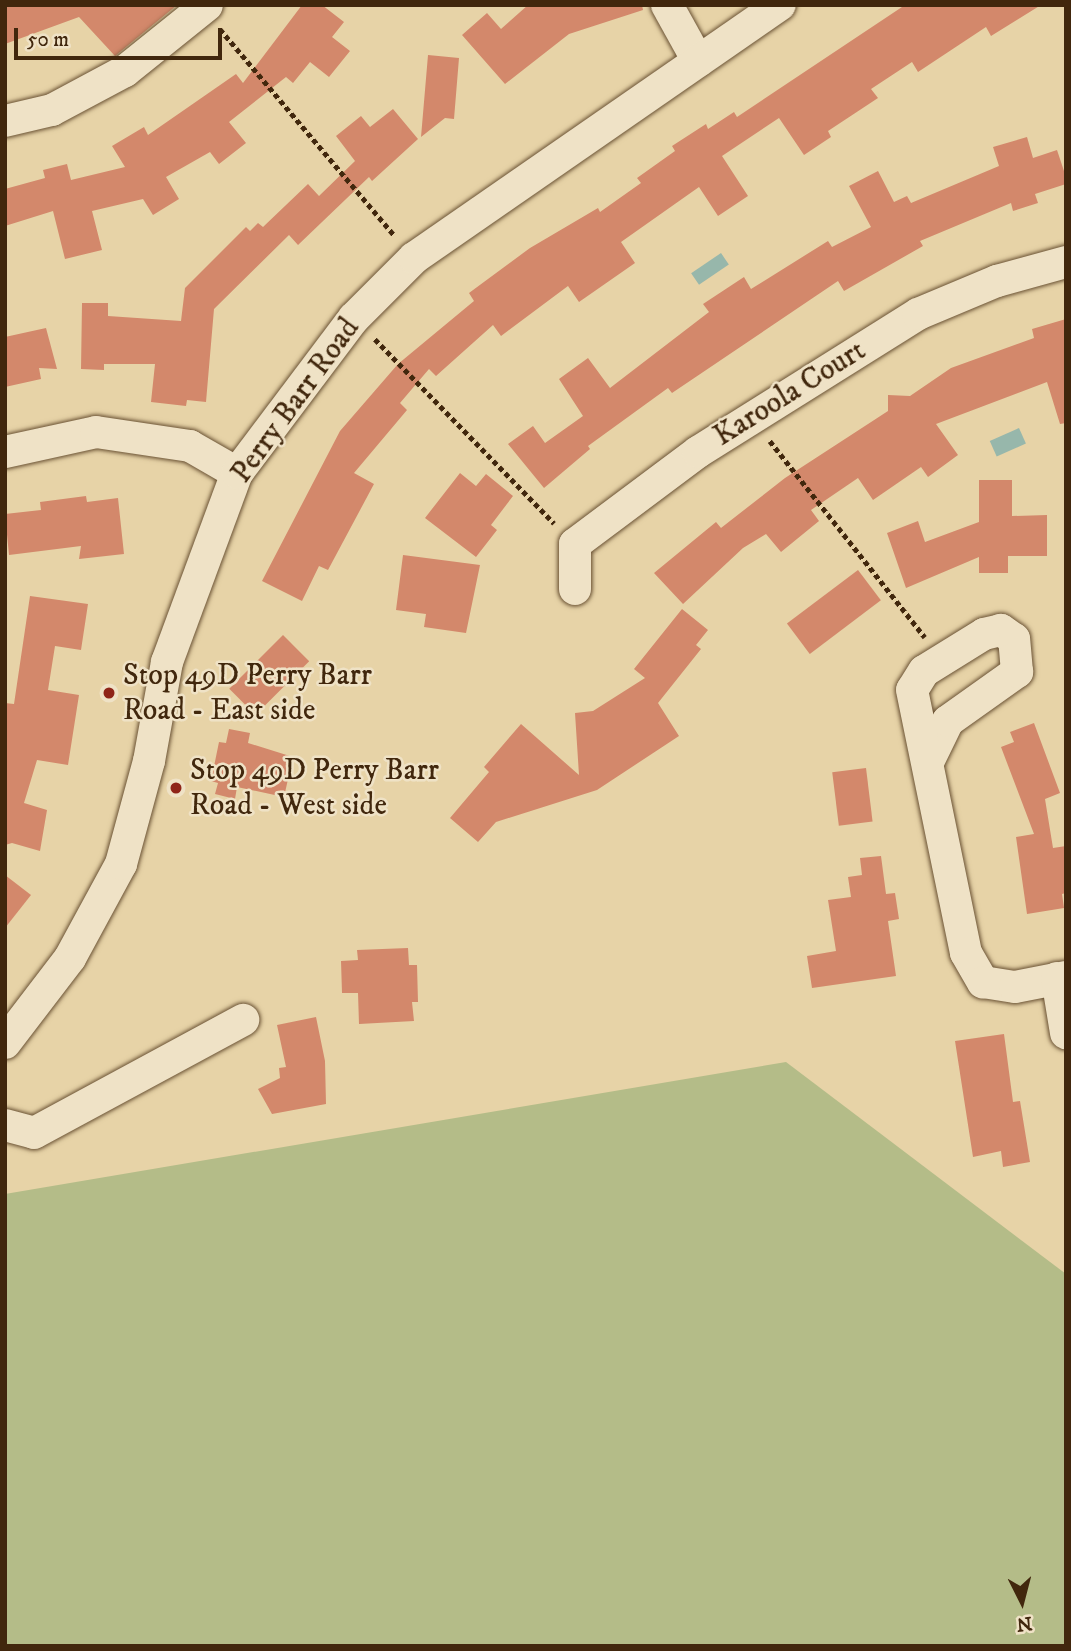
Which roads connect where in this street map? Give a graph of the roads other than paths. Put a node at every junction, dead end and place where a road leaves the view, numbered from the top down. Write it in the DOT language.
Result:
graph roads {
  1 [pos="667,5"];
  2 [pos="780,5"];
  3 [pos="202,11"];
  4 [pos="698,61"];
  5 [pos="5,121"];
  6 [pos="1066,262"];
  7 [pos="5,452"];
  8 [pos="237,473"];
  9 [pos="575,589"];
  10 [pos="929,760"];
  11 [pos="1061,977"];
  12 [pos="243,1020"];
  13 [pos="1066,1033"];
  14 [pos="5,1043"];
  15 [pos="5,1125"];
  1 -- 4 [label="street"];
  2 -- 4 [label="street, Perry Barr Road"];
  3 -- 5 [label="street"];
  4 -- 8 [label="street, Perry Barr Road"];
  6 -- 9 [label="street, Karoola Court"];
  7 -- 8 [label="street"];
  8 -- 14 [label="street, Perry Barr Road"];
  10 -- 10 [label="street"];
  10 -- 11 [label="street"];
  11 -- 13 [label="street"];
  12 -- 15 [label="street"];
}
